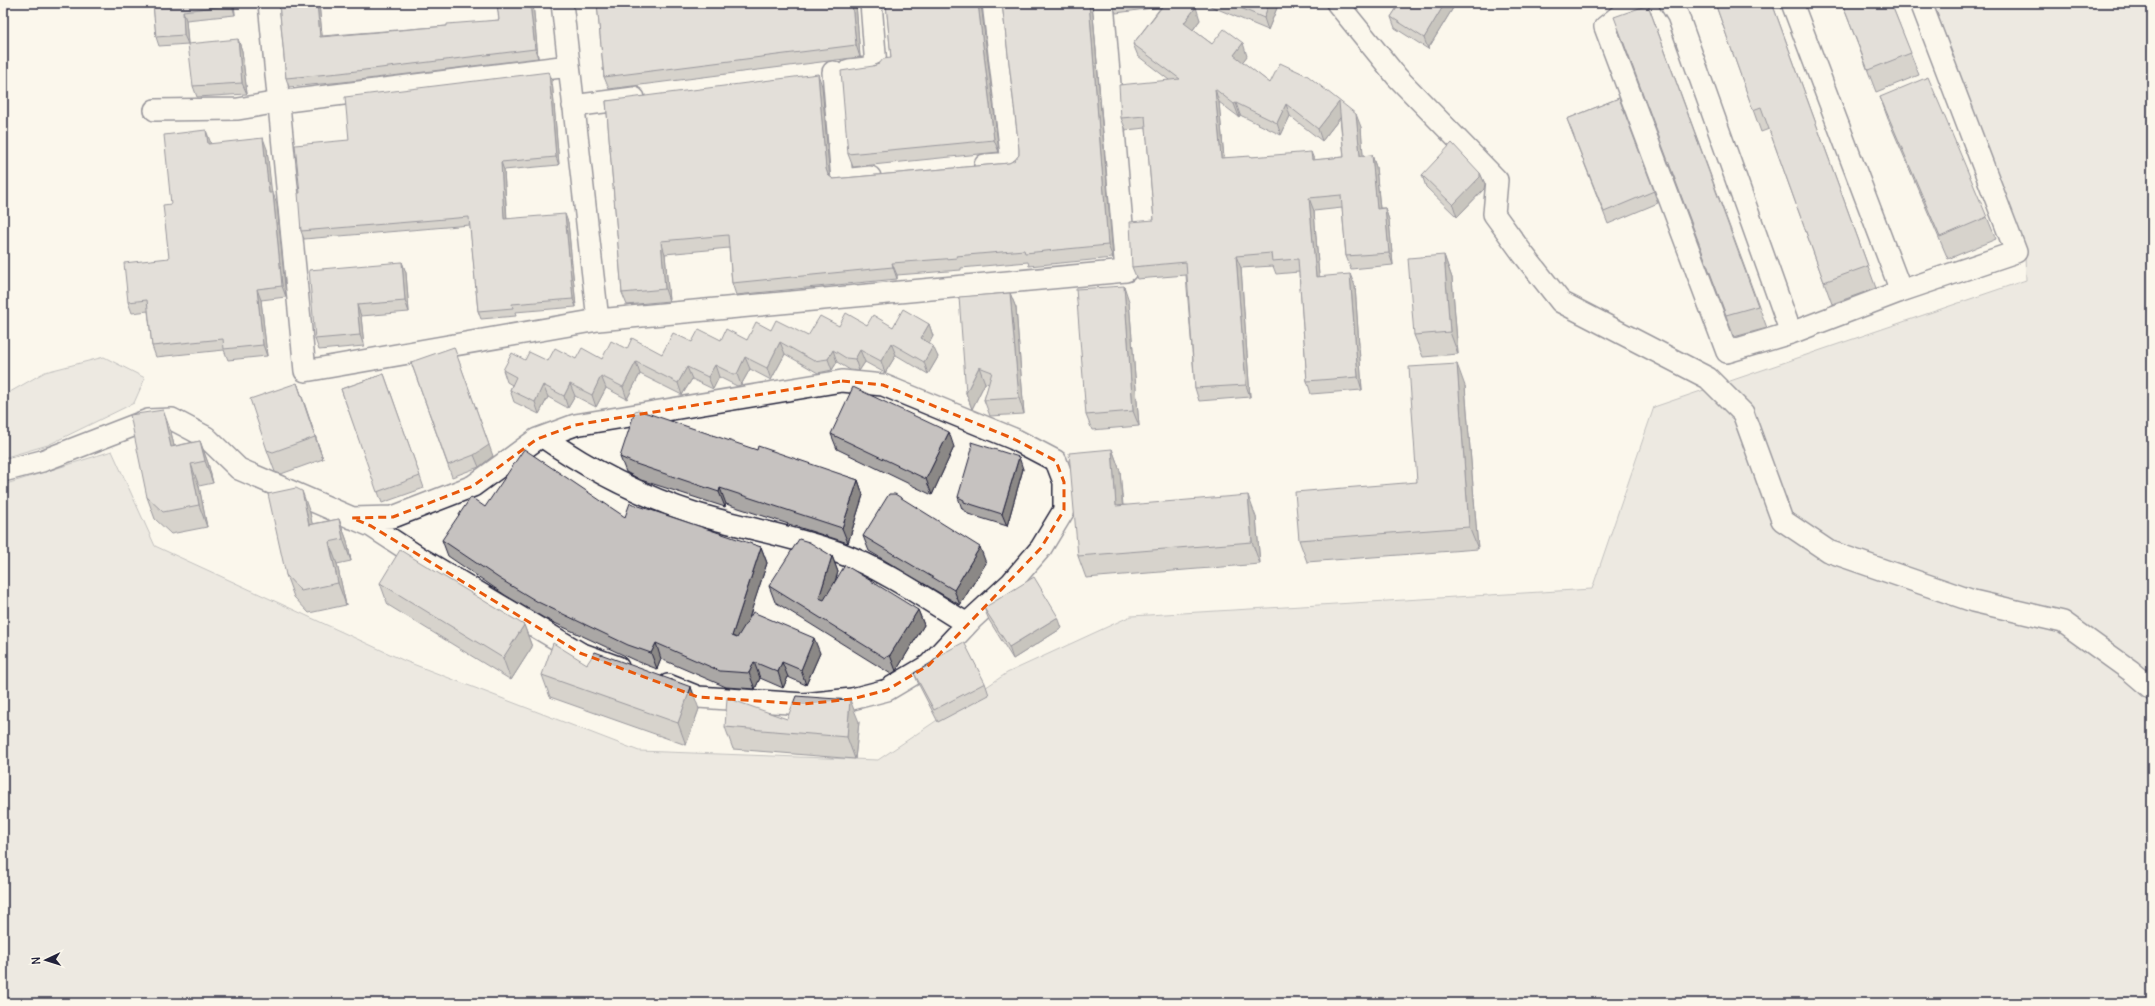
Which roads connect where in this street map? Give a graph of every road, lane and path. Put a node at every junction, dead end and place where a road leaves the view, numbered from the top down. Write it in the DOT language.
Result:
graph roads {
  1 [pos="269,3"];
  2 [pos="562,3"];
  3 [pos="871,3"];
  4 [pos="993,3"];
  5 [pos="1103,3"];
  6 [pos="1337,3"];
  7 [pos="1635,3"];
  8 [pos="1670,3"];
  9 [pos="1792,3"];
  10 [pos="1921,3"];
  11 [pos="569,66"];
  12 [pos="652,96"];
  13 [pos="279,102"];
  14 [pos="574,106"];
  15 [pos="155,110"];
  16 [pos="966,167"];
  17 [pos="889,175"];
  18 [pos="1901,291"];
  19 [pos="598,320"];
  20 [pos="1791,333"];
  21 [pos="543,436"];
  22 [pos="3,471"];
  23 [pos="352,518"];
  24 [pos="967,624"];
  25 [pos="2152,689"];
  1 -- 13 [label="street"];
  2 -- 11 [label="street"];
  3 -- 17 [label="street"];
  4 -- 16 [label="street"];
  5 -- 19 [label="street"];
  6 -- 25 [label="street"];
  7 -- 20 [label="street"];
  8 -- 20 [label="street"];
  9 -- 18 [label="street"];
  10 -- 18 [label="street"];
  11 -- 13 [label="street"];
  11 -- 14 [label="street"];
  12 -- 14 [label="street"];
  13 -- 15 [label="street"];
  13 -- 19 [label="street"];
  14 -- 19 [label="street"];
  18 -- 20 [label="street"];
  21 -- 23 [label="street"];
  21 -- 24 [label="street"];
  21 -- 24 [label="street"];
  22 -- 23 [label="street"];
  23 -- 24 [label="street"];
}
